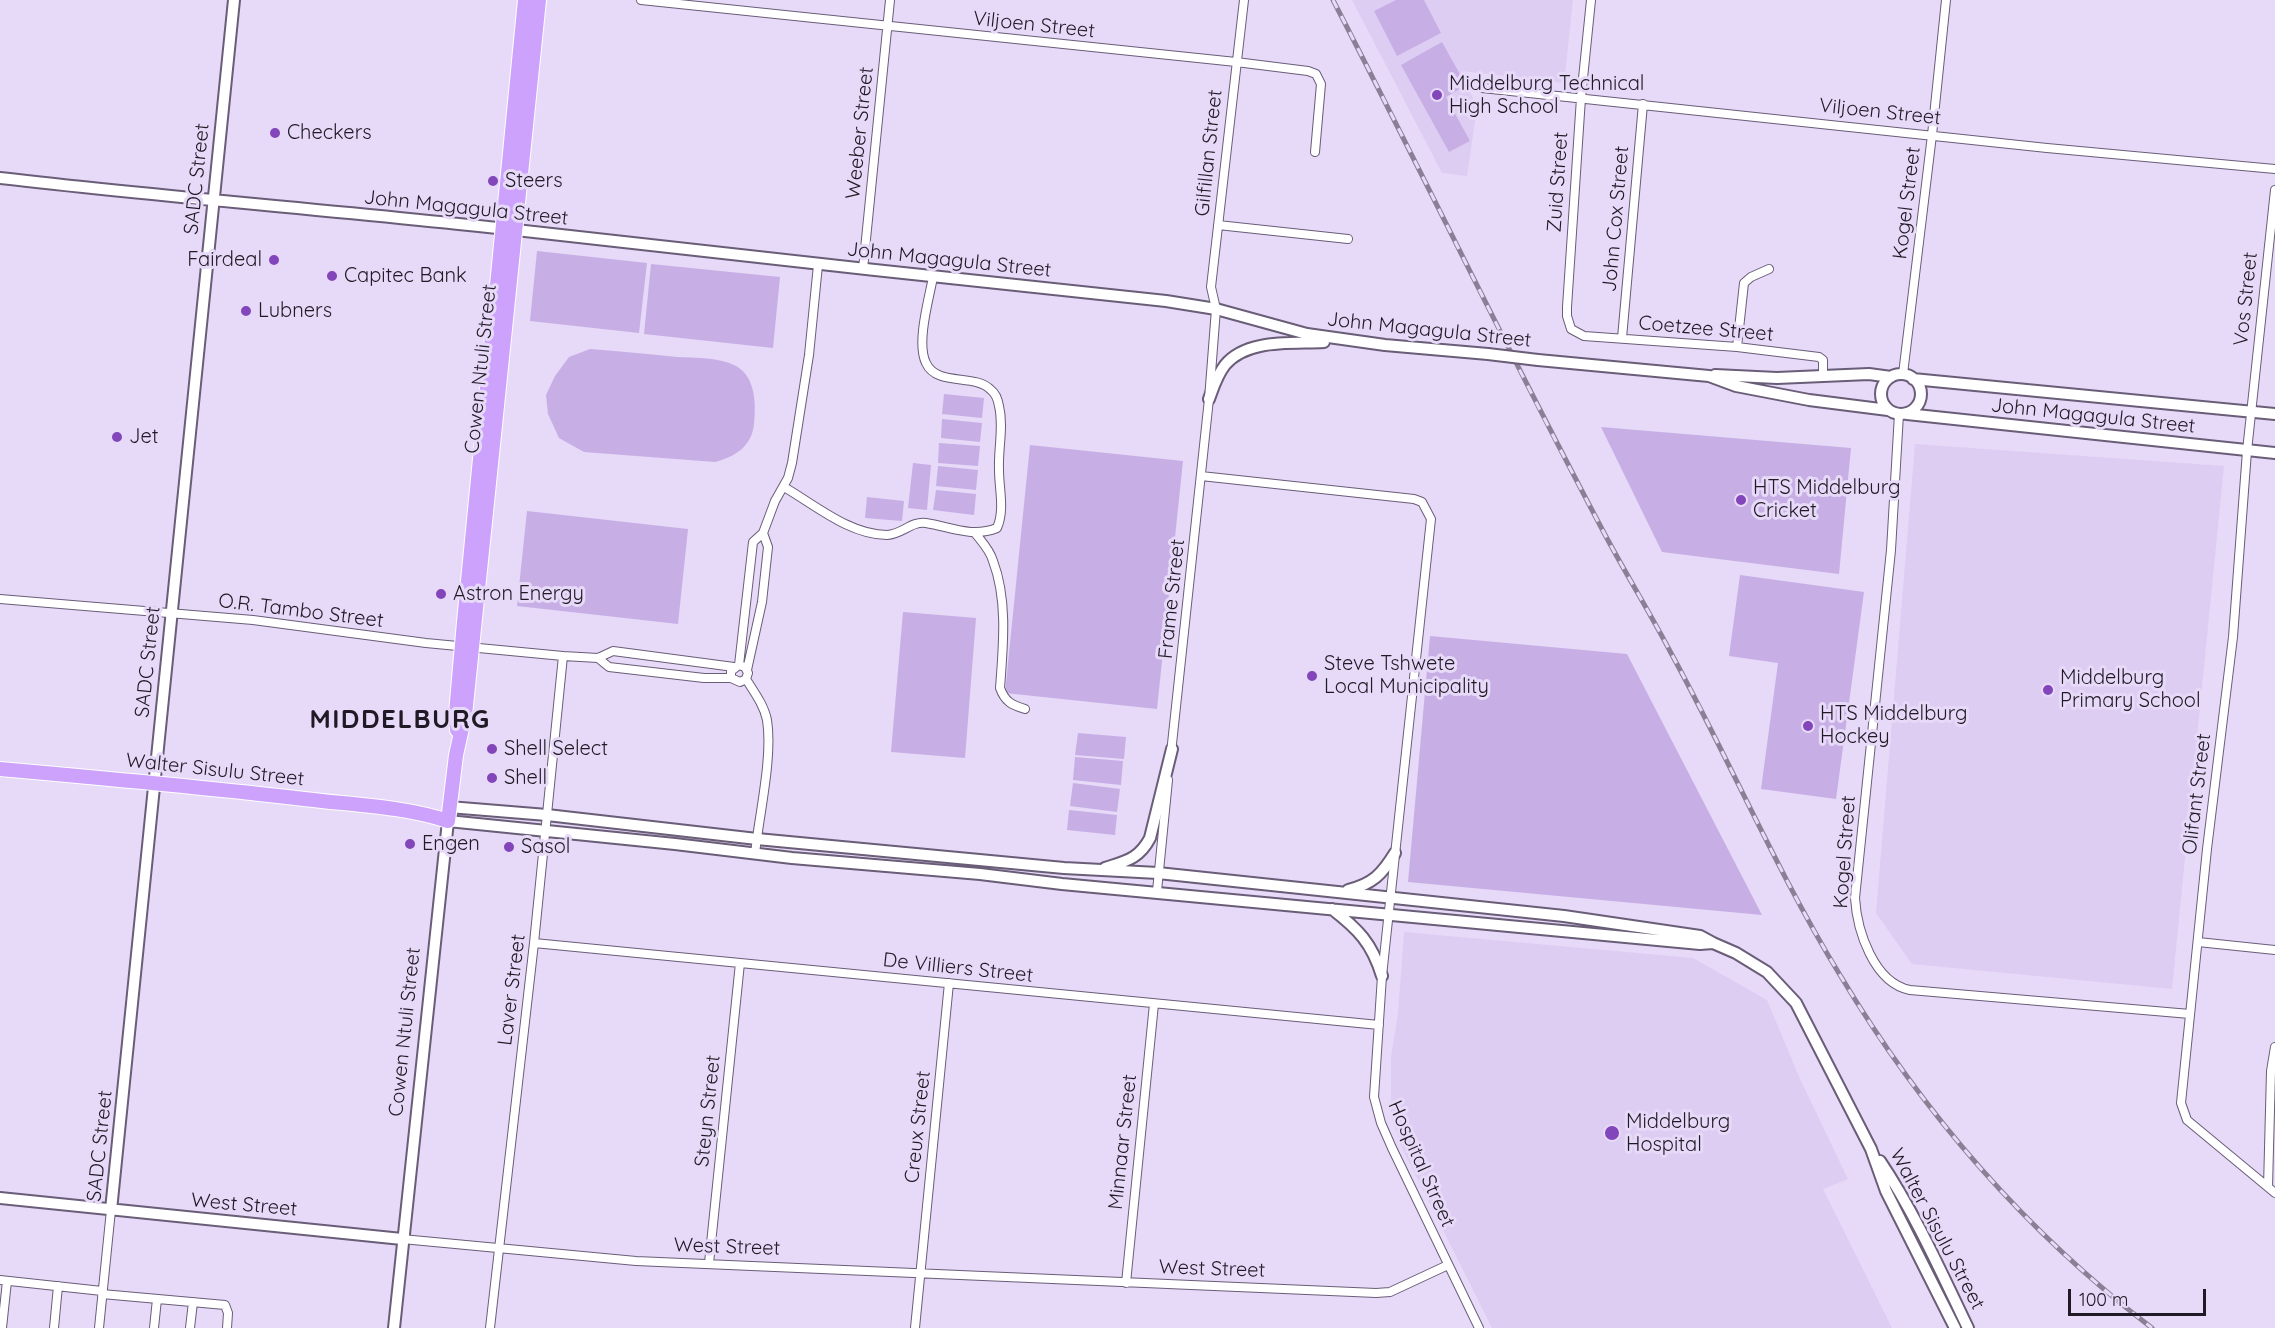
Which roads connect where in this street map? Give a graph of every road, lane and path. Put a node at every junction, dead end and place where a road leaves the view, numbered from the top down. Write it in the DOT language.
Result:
graph roads {
  1 [pos="234,0"];
  2 [pos="525,0"];
  3 [pos="539,0"];
  4 [pos="641,0"];
  5 [pos="890,0"];
  6 [pos="1244,0"];
  7 [pos="1591,0"];
  8 [pos="1946,0"];
  9 [pos="887,26"];
  10 [pos="1236,62"];
  11 [pos="1482,88"];
  12 [pos="1581,98"];
  13 [pos="1643,104"];
  14 [pos="1932,135"];
  15 [pos="1315,152"];
  16 [pos="2275,169"];
  17 [pos="0,178"];
  18 [pos="2275,190"];
  19 [pos="213,201"];
  20 [pos="1218,225"];
  21 [pos="510,230"];
  22 [pos="1348,239"];
  23 [pos="818,265"];
  24 [pos="863,269"];
  25 [pos="1769,269"];
  26 [pos="933,277"];
  27 [pos="1216,309"];
  28 [pos="1571,329"];
  29 [pos="1622,338"];
  30 [pos="1345,340"];
  31 [pos="1737,347"];
  32 [pos="1709,376"];
  33 [pos="1823,376"];
  34 [pos="1908,376"];
  35 [pos="1891,377"];
  36 [pos="1209,399"];
  37 [pos="2251,412"];
  38 [pos="1898,413"];
  39 [pos="2275,414"];
  40 [pos="2247,451"];
  41 [pos="2275,453"];
  42 [pos="1201,476"];
  43 [pos="784,487"];
  44 [pos="764,533"];
  45 [pos="975,533"];
  46 [pos="0,599"];
  47 [pos="171,614"];
  48 [pos="467,647"];
  49 [pos="562,656"];
  50 [pos="598,658"];
  51 [pos="677,659"];
  52 [pos="736,666"];
  53 [pos="747,670"];
  54 [pos="675,674"];
  55 [pos="731,678"];
  56 [pos="746,679"];
  57 [pos="1025,709"];
  58 [pos="1172,749"];
  59 [pos="0,769"];
  60 [pos="154,782"];
  61 [pos="449,814"];
  62 [pos="547,815"];
  63 [pos="545,830"];
  64 [pos="757,839"];
  65 [pos="1395,853"];
  66 [pos="755,854"];
  67 [pos="920,854"];
  68 [pos="918,868"];
  69 [pos="1064,868"];
  70 [pos="1099,870"];
  71 [pos="1158,873"];
  72 [pos="1062,884"];
  73 [pos="1157,891"];
  74 [pos="1339,892"];
  75 [pos="1391,897"];
  76 [pos="1332,909"];
  77 [pos="1390,914"];
  78 [pos="2198,942"];
  79 [pos="534,943"];
  80 [pos="1713,943"];
  81 [pos="2275,950"];
  82 [pos="740,963"];
  83 [pos="1382,976"];
  84 [pos="949,983"];
  85 [pos="1154,1004"];
  86 [pos="2190,1014"];
  87 [pos="1378,1025"];
  88 [pos="2275,1047"];
  89 [pos="1871,1149"];
  90 [pos="2268,1187"];
  91 [pos="2275,1193"];
  92 [pos="0,1198"];
  93 [pos="111,1210"];
  94 [pos="402,1239"];
  95 [pos="498,1249"];
  96 [pos="709,1263"];
  97 [pos="1448,1265"];
  98 [pos="921,1274"];
  99 [pos="4,1280"];
  100 [pos="1126,1283"];
  101 [pos="58,1286"];
  102 [pos="102,1293"];
  103 [pos="157,1299"];
  104 [pos="193,1302"];
  105 [pos="3,1328"];
  106 [pos="54,1328"];
  107 [pos="99,1328"];
  108 [pos="154,1328"];
  109 [pos="190,1328"];
  110 [pos="226,1328"];
  111 [pos="394,1328"];
  112 [pos="490,1328"];
  113 [pos="915,1328"];
  114 [pos="1479,1328"];
  115 [pos="1955,1328"];
  116 [pos="1968,1328"];
  1 -- 19 [label="main road, SADC Street"];
  2 -- 21 [label="highway, Cowen Ntuli Street"];
  3 -- 21 [label="highway, Cowen Ntuli Street"];
  4 -- 9 [label="street, Viljoen Street"];
  5 -- 9 [label="street, Weeber Street"];
  6 -- 10 [label="street, Gilfillan Street"];
  7 -- 12 [label="street, Zuid Street"];
  8 -- 14 [label="street, Kogel Street"];
  9 -- 10 [label="street, Viljoen Street"];
  9 -- 24 [label="street, Weeber Street"];
  10 -- 15 [label="street, Viljoen Street"];
  10 -- 20 [label="street, Gilfillan Street"];
  11 -- 12 [label="street, Viljoen Street"];
  12 -- 13 [label="street, Viljoen Street"];
  12 -- 28 [label="street, Zuid Street"];
  13 -- 14 [label="street, Viljoen Street"];
  13 -- 29 [label="street, John Cox Street"];
  14 -- 16 [label="street, Viljoen Street"];
  14 -- 34 [label="street, Kogel Street"];
  17 -- 19 [label="main road, John Magagula Street"];
  18 -- 37 [label="street, Vos Street"];
  19 -- 21 [label="main road, John Magagula Street"];
  19 -- 47 [label="main road, SADC Street"];
  20 -- 22 [label="street"];
  20 -- 27 [label="street, Gilfillan Street"];
  21 -- 23 [label="main road, John Magagula Street"];
  21 -- 48 [label="highway, Cowen Ntuli Street"];
  23 -- 24 [label="main road, John Magagula Street"];
  23 -- 43 [label="street"];
  24 -- 26 [label="main road, John Magagula Street"];
  25 -- 31 [label="street"];
  26 -- 27 [label="main road, John Magagula Street"];
  26 -- 45 [label="street"];
  27 -- 30 [label="main road, John Magagula Street"];
  27 -- 36 [label="street, Frame Street"];
  28 -- 29 [label="street, Coetzee Street"];
  29 -- 31 [label="street, Coetzee Street"];
  30 -- 32 [label="main road, John Magagula Street, bridge"];
  30 -- 36 [label="main road"];
  31 -- 33 [label="street, Coetzee Street"];
  32 -- 33 [label="main road"];
  32 -- 38 [label="main road, John Magagula Street"];
  33 -- 35 [label="main road"];
  34 -- 35 [label="main road"];
  34 -- 37 [label="main road, John Magagula Street"];
  34 -- 38 [label="main road"];
  35 -- 38 [label="main road"];
  36 -- 42 [label="street, Frame Street"];
  37 -- 39 [label="main road, John Magagula Street"];
  37 -- 40 [label="street, Olifant Street"];
  38 -- 40 [label="main road, John Magagula Street"];
  38 -- 86 [label="street, Kogel Street"];
  40 -- 41 [label="main road, John Magagula Street"];
  40 -- 78 [label="street, Olifant Street"];
  42 -- 58 [label="street, Frame Street"];
  42 -- 65 [label="street, Hospital Street"];
  43 -- 44 [label="street"];
  43 -- 45 [label="street"];
  44 -- 52 [label="street"];
  44 -- 53 [label="street"];
  45 -- 57 [label="street"];
  46 -- 47 [label="street, O.R. Tambo Street"];
  47 -- 48 [label="street, O.R. Tambo Street"];
  47 -- 60 [label="main road, SADC Street"];
  48 -- 49 [label="street, O.R. Tambo Street"];
  48 -- 61 [label="highway, Cowen Ntuli Street"];
  49 -- 50 [label="street, O.R. Tambo Street"];
  49 -- 62 [label="street, Laver Street"];
  50 -- 51 [label="street, O.R. Tambo Street"];
  50 -- 54 [label="street, O.R. Tambo Street"];
  51 -- 52 [label="street, O.R. Tambo Street"];
  51 -- 54 [label="street"];
  52 -- 53 [label="street"];
  52 -- 55 [label="street"];
  53 -- 56 [label="street"];
  54 -- 55 [label="street, O.R. Tambo Street"];
  55 -- 56 [label="street"];
  56 -- 64 [label="street"];
  58 -- 70 [label="main road"];
  58 -- 71 [label="street, Frame Street"];
  59 -- 60 [label="highway, Walter Sisulu Street"];
  60 -- 61 [label="highway, Walter Sisulu Street"];
  60 -- 93 [label="main road, SADC Street"];
  61 -- 62 [label="main road, Walter Sisulu Street"];
  61 -- 63 [label="main road"];
  61 -- 94 [label="main road, Cowen Ntuli Street"];
  62 -- 63 [label="street, Laver Street"];
  62 -- 64 [label="main road, Walter Sisulu Street"];
  63 -- 66 [label="main road"];
  63 -- 79 [label="street, Laver Street"];
  64 -- 66 [label="street"];
  64 -- 67 [label="main road, Walter Sisulu Street"];
  65 -- 74 [label="main road"];
  65 -- 75 [label="street, Hospital Street"];
  66 -- 68 [label="main road"];
  67 -- 68 [label="main road"];
  67 -- 69 [label="main road, Walter Sisulu Street"];
  68 -- 72 [label="main road"];
  69 -- 70 [label="main road, Walter Sisulu Street"];
  69 -- 72 [label="main road"];
  70 -- 71 [label="main road, Walter Sisulu Street"];
  71 -- 73 [label="street, Frame Street"];
  71 -- 74 [label="main road, Walter Sisulu Street"];
  72 -- 73 [label="main road"];
  73 -- 76 [label="main road"];
  74 -- 75 [label="main road, Walter Sisulu Street"];
  75 -- 77 [label="street, Hospital Street"];
  75 -- 80 [label="main road, Walter Sisulu Street"];
  76 -- 77 [label="main road"];
  76 -- 83 [label="main road"];
  77 -- 80 [label="main road"];
  77 -- 83 [label="street, Hospital Street"];
  78 -- 81 [label="street"];
  78 -- 86 [label="street, Olifant Street"];
  79 -- 82 [label="street, De Villiers Street"];
  79 -- 95 [label="street, Laver Street"];
  80 -- 89 [label="main road, Walter Sisulu Street"];
  82 -- 84 [label="street, De Villiers Street"];
  82 -- 96 [label="street, Steyn Street"];
  83 -- 87 [label="street, Hospital Street"];
  84 -- 85 [label="street, De Villiers Street"];
  84 -- 98 [label="street, Creux Street"];
  85 -- 87 [label="street, De Villiers Street"];
  85 -- 100 [label="street, Minnaar Street"];
  86 -- 90 [label="street, Olifant Street"];
  87 -- 97 [label="street, Hospital Street"];
  88 -- 90 [label="street"];
  89 -- 115 [label="main road, Walter Sisulu Street"];
  89 -- 116 [label="main road, Walter Sisulu Street"];
  90 -- 91 [label="street"];
  92 -- 93 [label="main road, West Street"];
  93 -- 94 [label="main road, West Street"];
  93 -- 102 [label="street, SADC Street"];
  94 -- 95 [label="street, West Street"];
  94 -- 111 [label="main road, Cowen Ntuli Street"];
  95 -- 96 [label="street, West Street"];
  95 -- 112 [label="street, Laver Street"];
  96 -- 98 [label="street, West Street"];
  97 -- 100 [label="street, West Street"];
  97 -- 114 [label="street, Hospital Street"];
  98 -- 100 [label="street, West Street"];
  98 -- 113 [label="street, Creux Street"];
  99 -- 101 [label="street"];
  99 -- 105 [label="street"];
  101 -- 102 [label="street"];
  101 -- 106 [label="street"];
  102 -- 103 [label="street"];
  102 -- 107 [label="street, SADC Street"];
  103 -- 104 [label="street"];
  103 -- 108 [label="street"];
  104 -- 109 [label="street"];
  104 -- 110 [label="street"];
}
